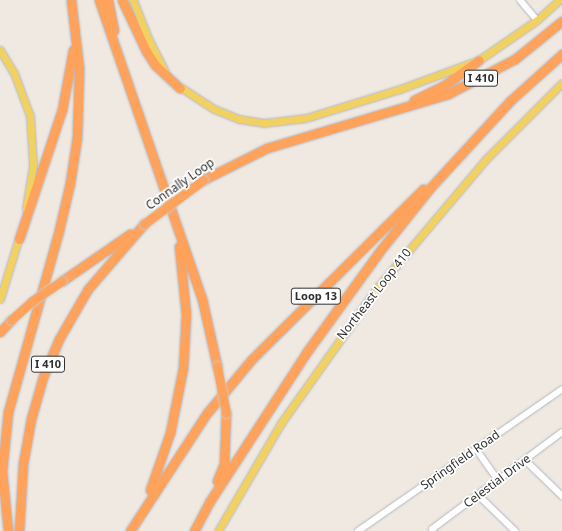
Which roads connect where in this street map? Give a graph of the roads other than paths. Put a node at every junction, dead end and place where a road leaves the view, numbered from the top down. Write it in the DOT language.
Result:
graph roads {
  1 [pos="71,0"];
  2 [pos="99,0"];
  3 [pos="108,0"];
  4 [pos="122,0"];
  5 [pos="133,0"];
  6 [pos="520,0"];
  7 [pos="559,0"];
  8 [pos="537,20"];
  9 [pos="562,20"];
  10 [pos="76,29"];
  11 [pos="0,50"];
  12 [pos="562,54"];
  13 [pos="480,60"];
  14 [pos="120,63"];
  15 [pos="562,83"];
  16 [pos="180,88"];
  17 [pos="511,100"];
  18 [pos="388,112"];
  19 [pos="172,218"];
  20 [pos="144,224"];
  21 [pos="19,239"];
  22 [pos="0,298"];
  23 [pos="0,332"];
  24 [pos="562,389"];
  25 [pos="562,432"];
  26 [pos="476,449"];
  27 [pos="526,460"];
  28 [pos="498,480"];
  29 [pos="478,495"];
  30 [pos="562,496"];
  31 [pos="210,501"];
  32 [pos="142,510"];
  33 [pos="433,530"];
  34 [pos="8,531"];
  35 [pos="19,531"];
  36 [pos="130,531"];
  37 [pos="194,531"];
  38 [pos="218,531"];
  39 [pos="358,531"];
  40 [pos="515,531"];
  1 -- 10 [label="highway"];
  2 -- 14 [label="highway"];
  3 -- 14 [label="highway"];
  4 -- 16 [label="highway"];
  5 -- 16 [label="main road"];
  6 -- 8 [label="street"];
  7 -- 8 [label="main road"];
  8 -- 13 [label="main road"];
  9 -- 18 [label="highway, Connally Loop / I 410"];
  10 -- 21 [label="highway"];
  10 -- 34 [label="highway"];
  11 -- 21 [label="main road"];
  12 -- 17 [label="highway, I 410"];
  13 -- 16 [label="main road"];
  13 -- 18 [label="highway"];
  14 -- 19 [label="highway"];
  15 -- 38 [label="main road, Northeast Loop 410"];
  17 -- 31 [label="highway, I 410"];
  17 -- 32 [label="highway, Loop 13"];
  18 -- 20 [label="highway, Connally Loop / I 410, bridge"];
  19 -- 31 [label="highway, bridge"];
  19 -- 32 [label="highway"];
  20 -- 23 [label="highway, bridge"];
  20 -- 35 [label="highway, Connally Loop / I 410"];
  21 -- 22 [label="main road"];
  24 -- 26 [label="street, Springfield Road"];
  25 -- 27 [label="street, Celestial Drive"];
  26 -- 28 [label="street"];
  26 -- 39 [label="street, Springfield Road"];
  27 -- 28 [label="street, Celestial Drive"];
  27 -- 30 [label="street"];
  28 -- 29 [label="street, Celestial Drive"];
  29 -- 33 [label="street, Celestial Drive"];
  29 -- 40 [label="street"];
  31 -- 37 [label="highway, I 410"];
  32 -- 36 [label="highway, Loop 13"];
}
